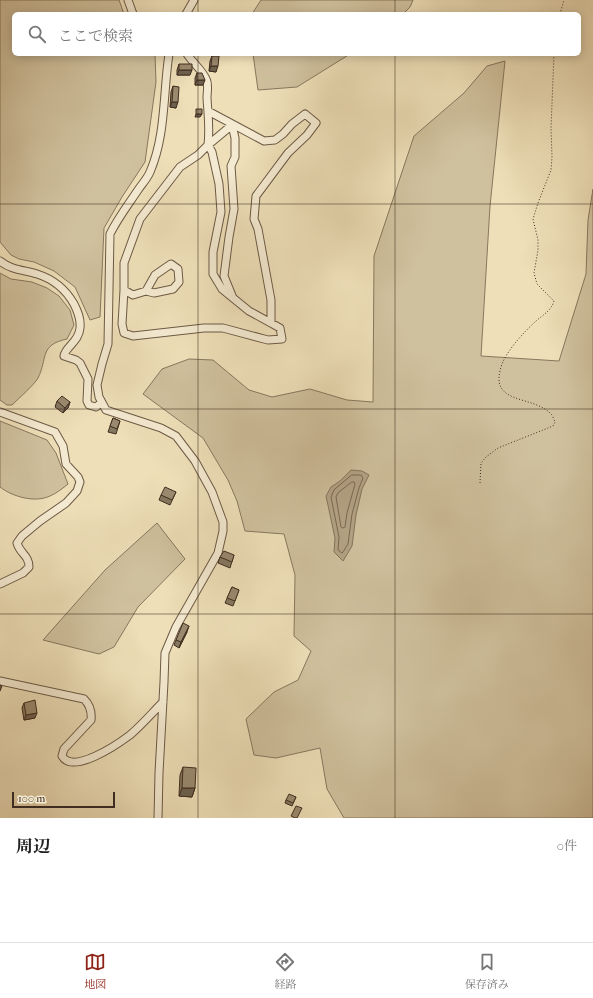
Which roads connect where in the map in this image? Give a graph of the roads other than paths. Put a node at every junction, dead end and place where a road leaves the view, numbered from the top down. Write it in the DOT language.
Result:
graph roads {
  1 [pos="128,0"];
  2 [pos="194,0"];
  3 [pos="132,12"];
  4 [pos="187,12"];
  5 [pos="169,56"];
  6 [pos="189,56"];
  7 [pos="208,111"];
  8 [pos="232,125"];
  9 [pos="208,145"];
  10 [pos="0,261"];
  11 [pos="124,290"];
  12 [pos="146,291"];
  13 [pos="233,298"];
  14 [pos="271,323"];
  15 [pos="101,403"];
  16 [pos="0,412"];
  17 [pos="0,584"];
  18 [pos="0,681"];
  19 [pos="163,702"];
  20 [pos="158,818"];
  1 -- 3 [label="street"];
  2 -- 4 [label="street"];
  5 -- 15 [label="street"];
  6 -- 7 [label="street"];
  7 -- 8 [label="street"];
  7 -- 9 [label="street"];
  8 -- 9 [label="street"];
  8 -- 13 [label="street"];
  8 -- 14 [label="street"];
  9 -- 11 [label="street"];
  9 -- 13 [label="street"];
  10 -- 15 [label="street"];
  11 -- 12 [label="street"];
  11 -- 14 [label="street"];
  12 -- 12 [label="street"];
  13 -- 14 [label="street"];
  15 -- 19 [label="street"];
  16 -- 17 [label="street"];
  18 -- 19 [label="street"];
  19 -- 20 [label="street"];
}
